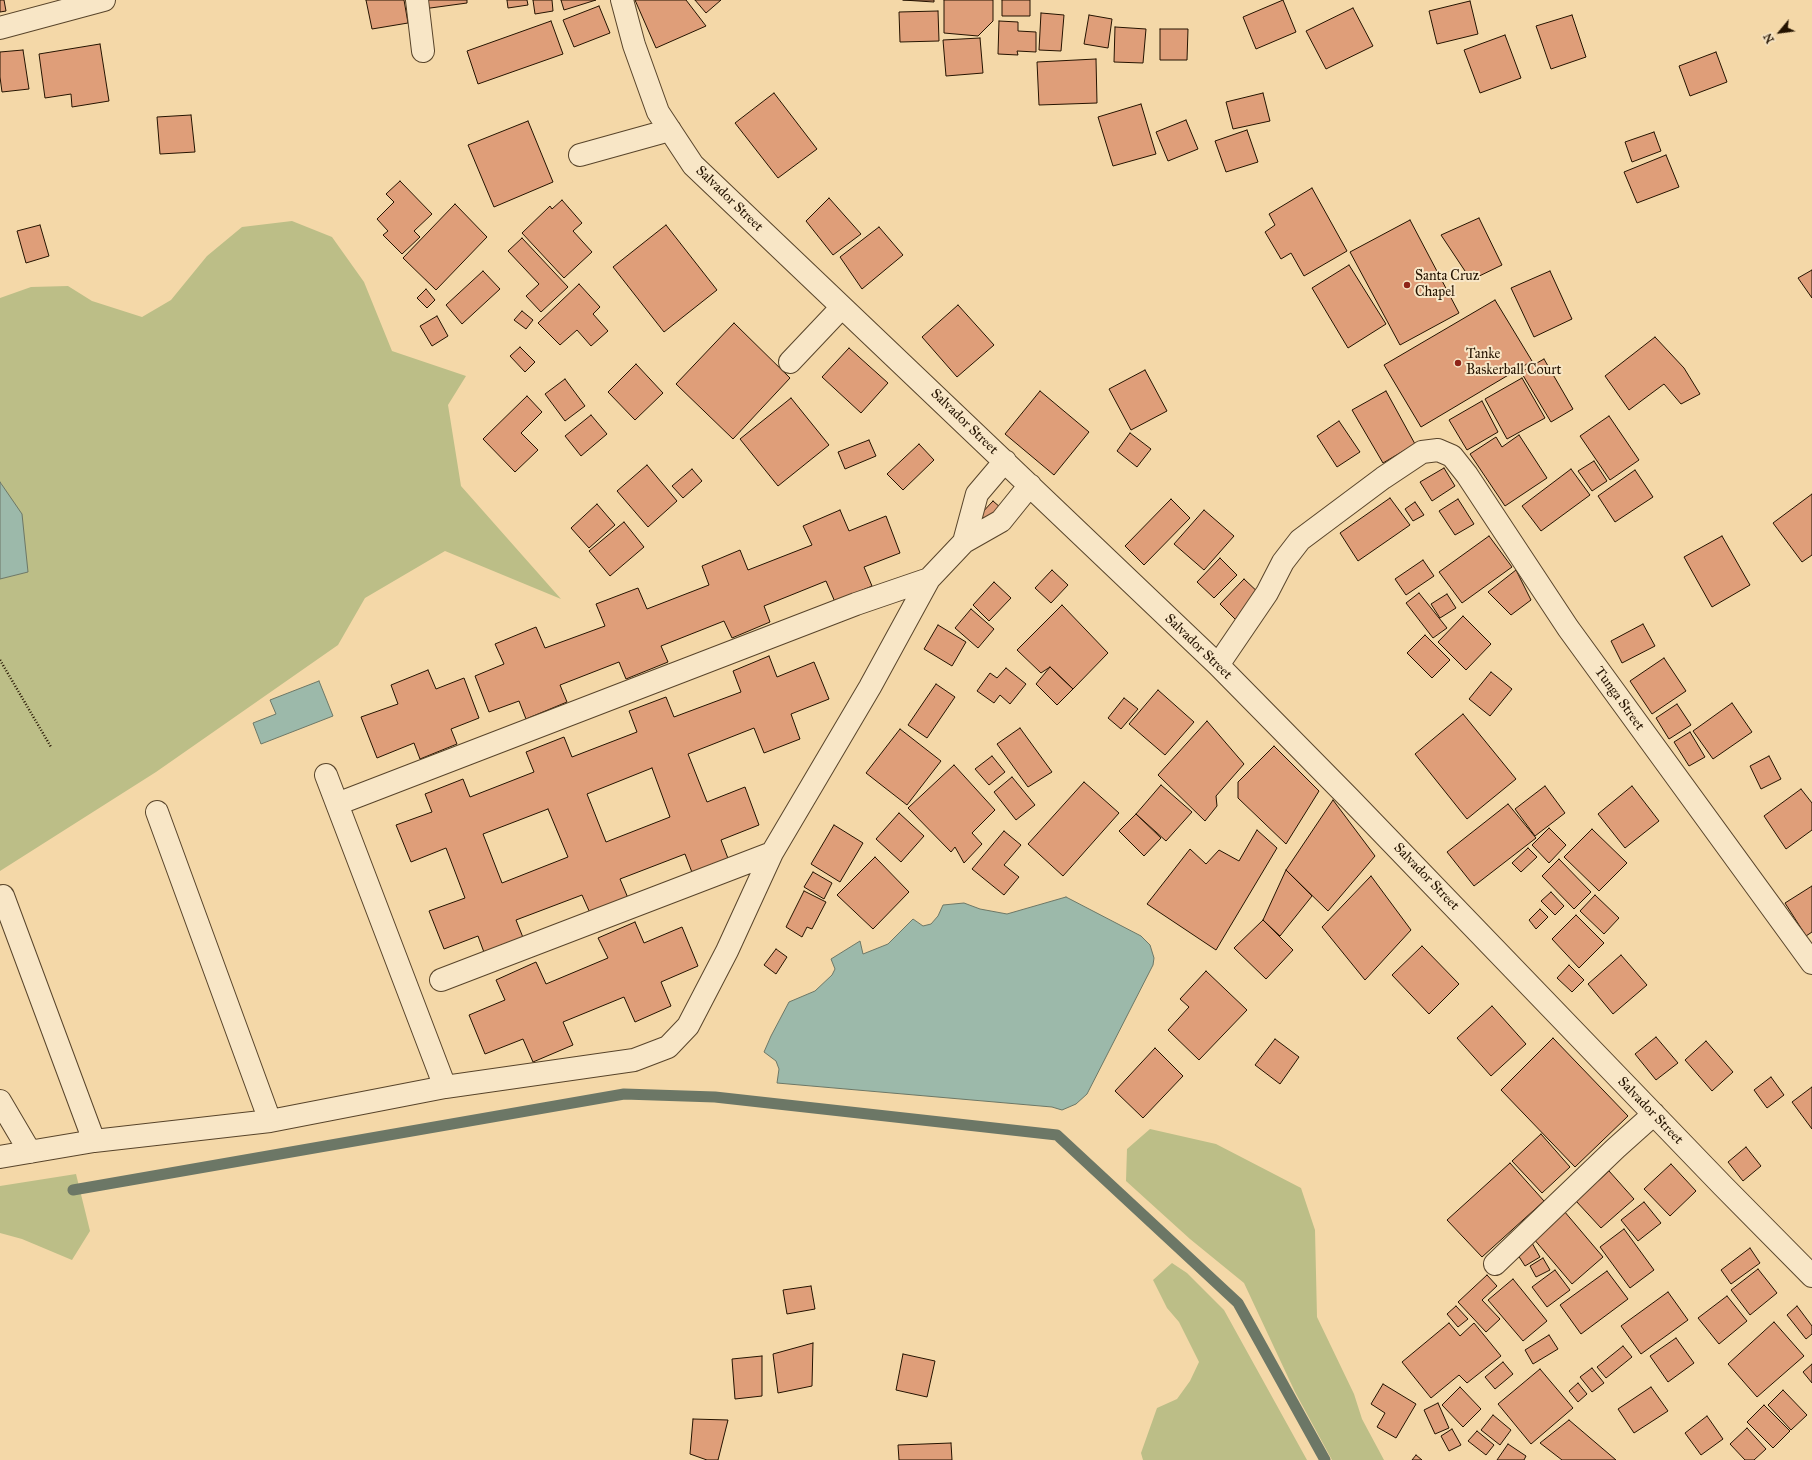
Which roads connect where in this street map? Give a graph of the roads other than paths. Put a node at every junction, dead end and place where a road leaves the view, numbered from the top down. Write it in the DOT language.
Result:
graph roads {
  1 [pos="104,0"];
  2 [pos="417,0"];
  3 [pos="622,0"];
  4 [pos="0,28"];
  5 [pos="423,51"];
  6 [pos="670,130"];
  7 [pos="580,155"];
  8 [pos="842,306"];
  9 [pos="790,362"];
  10 [pos="1005,461"];
  11 [pos="1030,485"];
  12 [pos="964,542"];
  13 [pos="929,579"];
  14 [pos="1218,665"];
  15 [pos="326,775"];
  16 [pos="337,804"];
  17 [pos="157,812"];
  18 [pos="772,853"];
  19 [pos="3,896"];
  20 [pos="1812,963"];
  21 [pos="441,980"];
  22 [pos="445,1088"];
  23 [pos="0,1100"];
  24 [pos="1654,1114"];
  25 [pos="270,1121"];
  26 [pos="94,1141"];
  27 [pos="30,1152"];
  28 [pos="0,1156"];
  29 [pos="1495,1264"];
  30 [pos="1812,1276"];
  1 -- 4 [label="street"];
  2 -- 5 [label="street"];
  3 -- 6 [label="street, Salvador Street"];
  6 -- 7 [label="street"];
  6 -- 8 [label="street, Salvador Street"];
  8 -- 9 [label="street"];
  8 -- 10 [label="street, Salvador Street"];
  10 -- 11 [label="street, Salvador Street"];
  10 -- 12 [label="street"];
  11 -- 12 [label="street"];
  11 -- 14 [label="street, Salvador Street"];
  12 -- 13 [label="street"];
  13 -- 16 [label="street"];
  13 -- 18 [label="street"];
  14 -- 20 [label="street, Tunga Street"];
  14 -- 24 [label="street, Salvador Street"];
  15 -- 16 [label="street"];
  16 -- 22 [label="street"];
  17 -- 25 [label="street"];
  18 -- 21 [label="street"];
  18 -- 22 [label="street"];
  19 -- 26 [label="street"];
  22 -- 25 [label="street"];
  23 -- 27 [label="street"];
  24 -- 29 [label="street"];
  24 -- 30 [label="street, Salvador Street"];
  25 -- 26 [label="street"];
  26 -- 27 [label="street"];
  27 -- 28 [label="street"];
}
